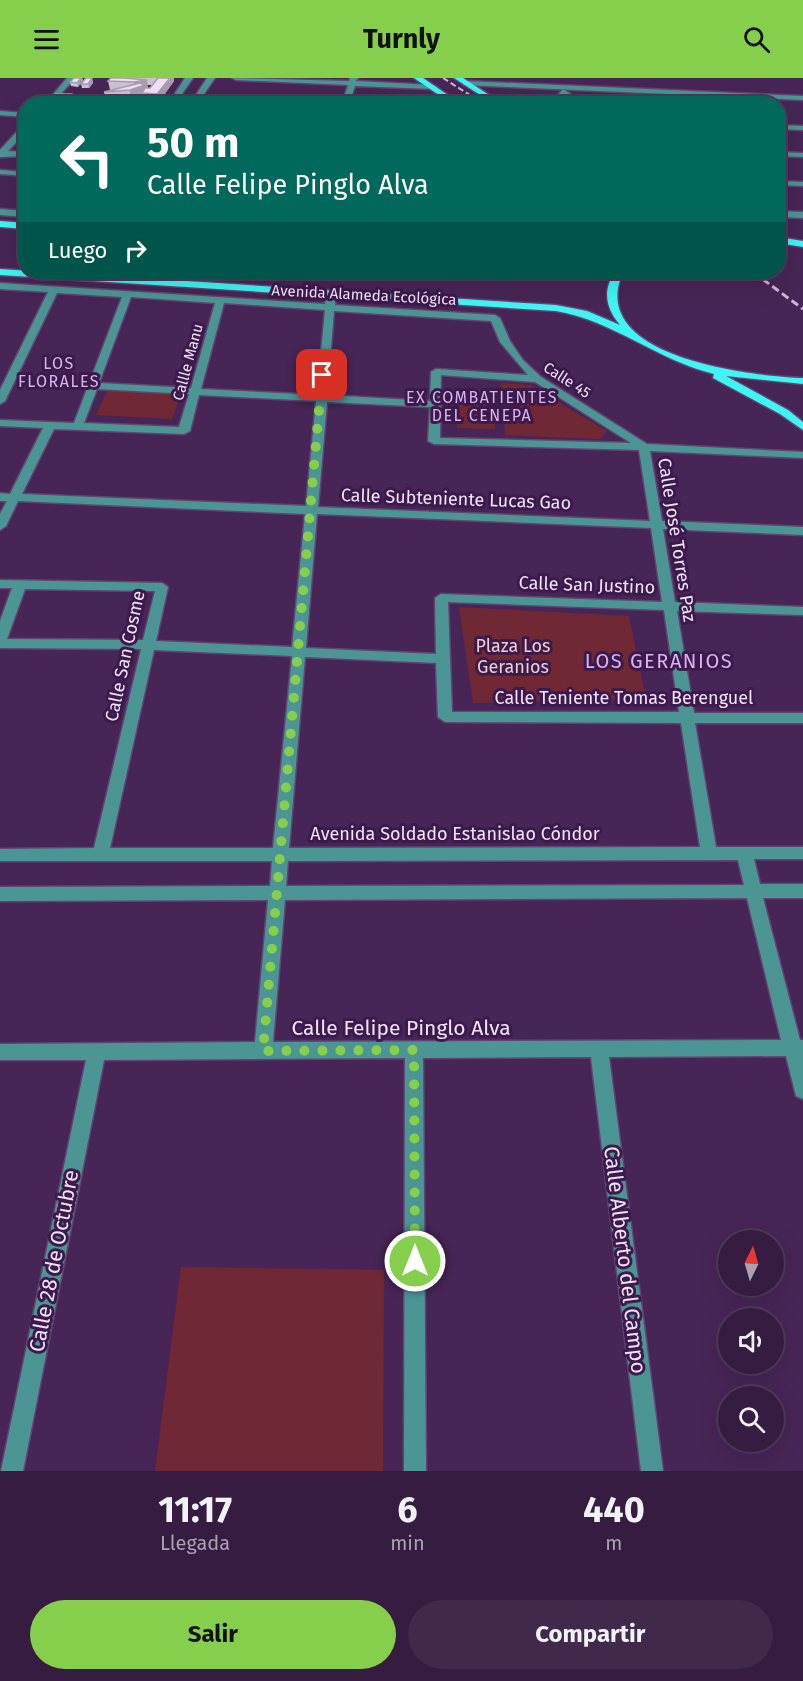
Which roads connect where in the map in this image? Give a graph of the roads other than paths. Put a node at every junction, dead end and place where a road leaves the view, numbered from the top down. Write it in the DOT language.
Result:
graph roads {
  1 [pos="71,78"];
  2 [pos="189,78"];
  3 [pos="211,78"];
  4 [pos="236,78"];
  5 [pos="458,78"];
  6 [pos="630,78"];
  7 [pos="354,80"];
  8 [pos="420,80"];
  9 [pos="466,83"];
  10 [pos="433,87"];
  11 [pos="475,89"];
  12 [pos="562,92"];
  13 [pos="630,93"];
  14 [pos="55,96"];
  15 [pos="177,96"];
  16 [pos="199,96"];
  17 [pos="348,96"];
  18 [pos="446,96"];
  19 [pos="487,96"];
  20 [pos="568,96"];
  21 [pos="682,96"];
  22 [pos="734,96"];
  23 [pos="786,98"];
  24 [pos="803,98"];
  25 [pos="786,102"];
  26 [pos="803,103"];
  27 [pos="0,113"];
  28 [pos="18,114"];
  29 [pos="786,127"];
  30 [pos="803,128"];
  31 [pos="18,136"];
  32 [pos="1,154"];
  33 [pos="18,154"];
  34 [pos="786,154"];
  35 [pos="803,155"];
  36 [pos="0,172"];
  37 [pos="18,173"];
  38 [pos="786,183"];
  39 [pos="803,184"];
  40 [pos="0,213"];
  41 [pos="18,214"];
  42 [pos="786,215"];
  43 [pos="803,215"];
  44 [pos="0,224"];
  45 [pos="18,225"];
  46 [pos="786,241"];
  47 [pos="803,244"];
  48 [pos="0,272"];
  49 [pos="18,273"];
  50 [pos="110,279"];
  51 [pos="615,279"];
  52 [pos="0,286"];
  53 [pos="54,289"];
  54 [pos="331,293"];
  55 [pos="127,295"];
  56 [pos="220,301"];
  57 [pos="504,304"];
  58 [pos="328,309"];
  59 [pos="495,318"];
  60 [pos="635,335"];
  61 [pos="690,363"];
  62 [pos="0,376"];
  63 [pos="12,376"];
  64 [pos="535,379"];
  65 [pos="803,381"];
  66 [pos="93,386"];
  67 [pos="195,391"];
  68 [pos="320,397"];
  69 [pos="0,401"];
  70 [pos="434,404"];
  71 [pos="0,423"];
  72 [pos="50,425"];
  73 [pos="78,426"];
  74 [pos="803,427"];
  75 [pos="644,447"];
  76 [pos="803,455"];
  77 [pos="0,497"];
  78 [pos="14,498"];
  79 [pos="310,510"];
  80 [pos="655,525"];
  81 [pos="0,526"];
  82 [pos="803,531"];
  83 [pos="0,584"];
  84 [pos="20,584"];
  85 [pos="668,606"];
  86 [pos="803,611"];
  87 [pos="0,641"];
  88 [pos="148,645"];
  89 [pos="298,654"];
  90 [pos="443,659"];
  91 [pos="687,718"];
  92 [pos="803,718"];
  93 [pos="709,853"];
  94 [pos="744,853"];
  95 [pos="803,853"];
  96 [pos="101,854"];
  97 [pos="280,854"];
  98 [pos="0,855"];
  99 [pos="754,891"];
  100 [pos="803,891"];
  101 [pos="277,893"];
  102 [pos="0,894"];
  103 [pos="798,1048"];
  104 [pos="599,1049"];
  105 [pos="414,1050"];
  106 [pos="263,1051"];
  107 [pos="0,1052"];
  108 [pos="97,1052"];
  109 [pos="803,1090"];
  110 [pos="12,1471"];
  111 [pos="415,1471"];
  112 [pos="652,1471"];
  1 -- 14 [label="street"];
  2 -- 15 [label="street"];
  3 -- 16 [label="street"];
  4 -- 7 [label="street"];
  5 -- 9 [label="main road"];
  6 -- 13 [label="street"];
  7 -- 8 [label="street"];
  7 -- 10 [label="street"];
  7 -- 17 [label="street"];
  8 -- 10 [label="main road"];
  9 -- 11 [label="main road"];
  9 -- 13 [label="street"];
  10 -- 18 [label="main road"];
  11 -- 12 [label="street"];
  11 -- 19 [label="main road"];
  12 -- 13 [label="street"];
  12 -- 20 [label="street"];
  13 -- 21 [label="street"];
  13 -- 22 [label="street"];
  23 -- 24 [label="street"];
  25 -- 26 [label="street"];
  27 -- 28 [label="street"];
  29 -- 30 [label="street"];
  31 -- 32 [label="street"];
  32 -- 33 [label="street"];
  34 -- 35 [label="street"];
  36 -- 37 [label="street"];
  38 -- 39 [label="street"];
  40 -- 41 [label="street"];
  42 -- 43 [label="street"];
  44 -- 45 [label="main road"];
  46 -- 47 [label="main road"];
  48 -- 49 [label="main road, Avenida Alameda Ecológica"];
  50 -- 54 [label="main road, Avenida Alameda Ecológica"];
  51 -- 60 [label="main road"];
  52 -- 53 [label="street, Avenida Alameda Ecológica"];
  53 -- 55 [label="street, Avenida Alameda Ecológica"];
  53 -- 63 [label="street"];
  54 -- 57 [label="main road, Avenida Alameda Ecológica"];
  54 -- 58 [label="street"];
  55 -- 56 [label="street, Avenida Alameda Ecológica"];
  55 -- 66 [label="street"];
  56 -- 58 [label="street, Avenida Alameda Ecológica"];
  56 -- 67 [label="street, Callle Manu"];
  57 -- 59 [label="street"];
  57 -- 60 [label="main road, Avenida Alameda Ecológica"];
  58 -- 59 [label="street, Avenida Alameda Ecológica"];
  58 -- 68 [label="street"];
  59 -- 64 [label="street, Calle 45"];
  60 -- 61 [label="main road"];
  61 -- 65 [label="main road"];
  61 -- 74 [label="main road"];
  62 -- 63 [label="street"];
  63 -- 69 [label="street"];
  64 -- 70 [label="street"];
  64 -- 75 [label="street, Calle 45"];
  66 -- 67 [label="street"];
  66 -- 73 [label="street"];
  67 -- 68 [label="street"];
  67 -- 73 [label="street, Callle Manu"];
  68 -- 70 [label="street"];
  68 -- 79 [label="street"];
  70 -- 75 [label="street"];
  71 -- 72 [label="street"];
  72 -- 73 [label="street"];
  72 -- 78 [label="street"];
  75 -- 76 [label="street"];
  75 -- 80 [label="street, Calle José Torres Paz"];
  77 -- 78 [label="street, Calle Subteniente Lucas Gao"];
  78 -- 79 [label="street, Calle Subteniente Lucas Gao"];
  78 -- 81 [label="street"];
  79 -- 80 [label="street, Calle Subteniente Lucas Gao"];
  79 -- 89 [label="street"];
  80 -- 82 [label="street, Calle Subteniente Lucas Gao"];
  80 -- 85 [label="street, Calle José Torres Paz"];
  83 -- 84 [label="street, Calle San Cosme"];
  84 -- 87 [label="street"];
  84 -- 88 [label="street, Calle San Cosme"];
  85 -- 86 [label="street, Calle San Justino"];
  85 -- 90 [label="street, Calle San Justino"];
  85 -- 91 [label="street, Calle José Torres Paz"];
  87 -- 88 [label="street"];
  88 -- 89 [label="street"];
  88 -- 96 [label="street, Calle San Cosme"];
  89 -- 90 [label="street"];
  89 -- 97 [label="street"];
  90 -- 91 [label="street, Calle Teniente Tomas Berenguel"];
  91 -- 92 [label="street, Calle Teniente Tomas Berenguel"];
  91 -- 93 [label="street, Calle José Torres Paz"];
  93 -- 94 [label="street, Avenida Soldado Estanislao Cóndor"];
  93 -- 97 [label="street, Avenida Soldado Estanislao Cóndor"];
  94 -- 95 [label="street, Avenida Soldado Estanislao Cóndor"];
  94 -- 99 [label="street"];
  96 -- 97 [label="street, Avenida Soldado Estanislao Cóndor"];
  96 -- 98 [label="street, Avenida Soldado Estanislao Cóndor"];
  97 -- 101 [label="street"];
  99 -- 100 [label="street"];
  99 -- 101 [label="street"];
  99 -- 103 [label="street"];
  101 -- 102 [label="street"];
  101 -- 106 [label="street"];
  103 -- 104 [label="street, Calle Felipe Pinglo Alva"];
  103 -- 109 [label="street"];
  104 -- 105 [label="street, Calle Felipe Pinglo Alva"];
  104 -- 112 [label="street, Calle Alberto del Campo"];
  105 -- 106 [label="street, Calle Felipe Pinglo Alva"];
  105 -- 111 [label="street"];
  106 -- 108 [label="street, Calle Felipe Pinglo Alva"];
  107 -- 108 [label="street, Calle Felipe Pinglo Alva"];
  108 -- 110 [label="street, Calle 28 de Octubre"];
}
